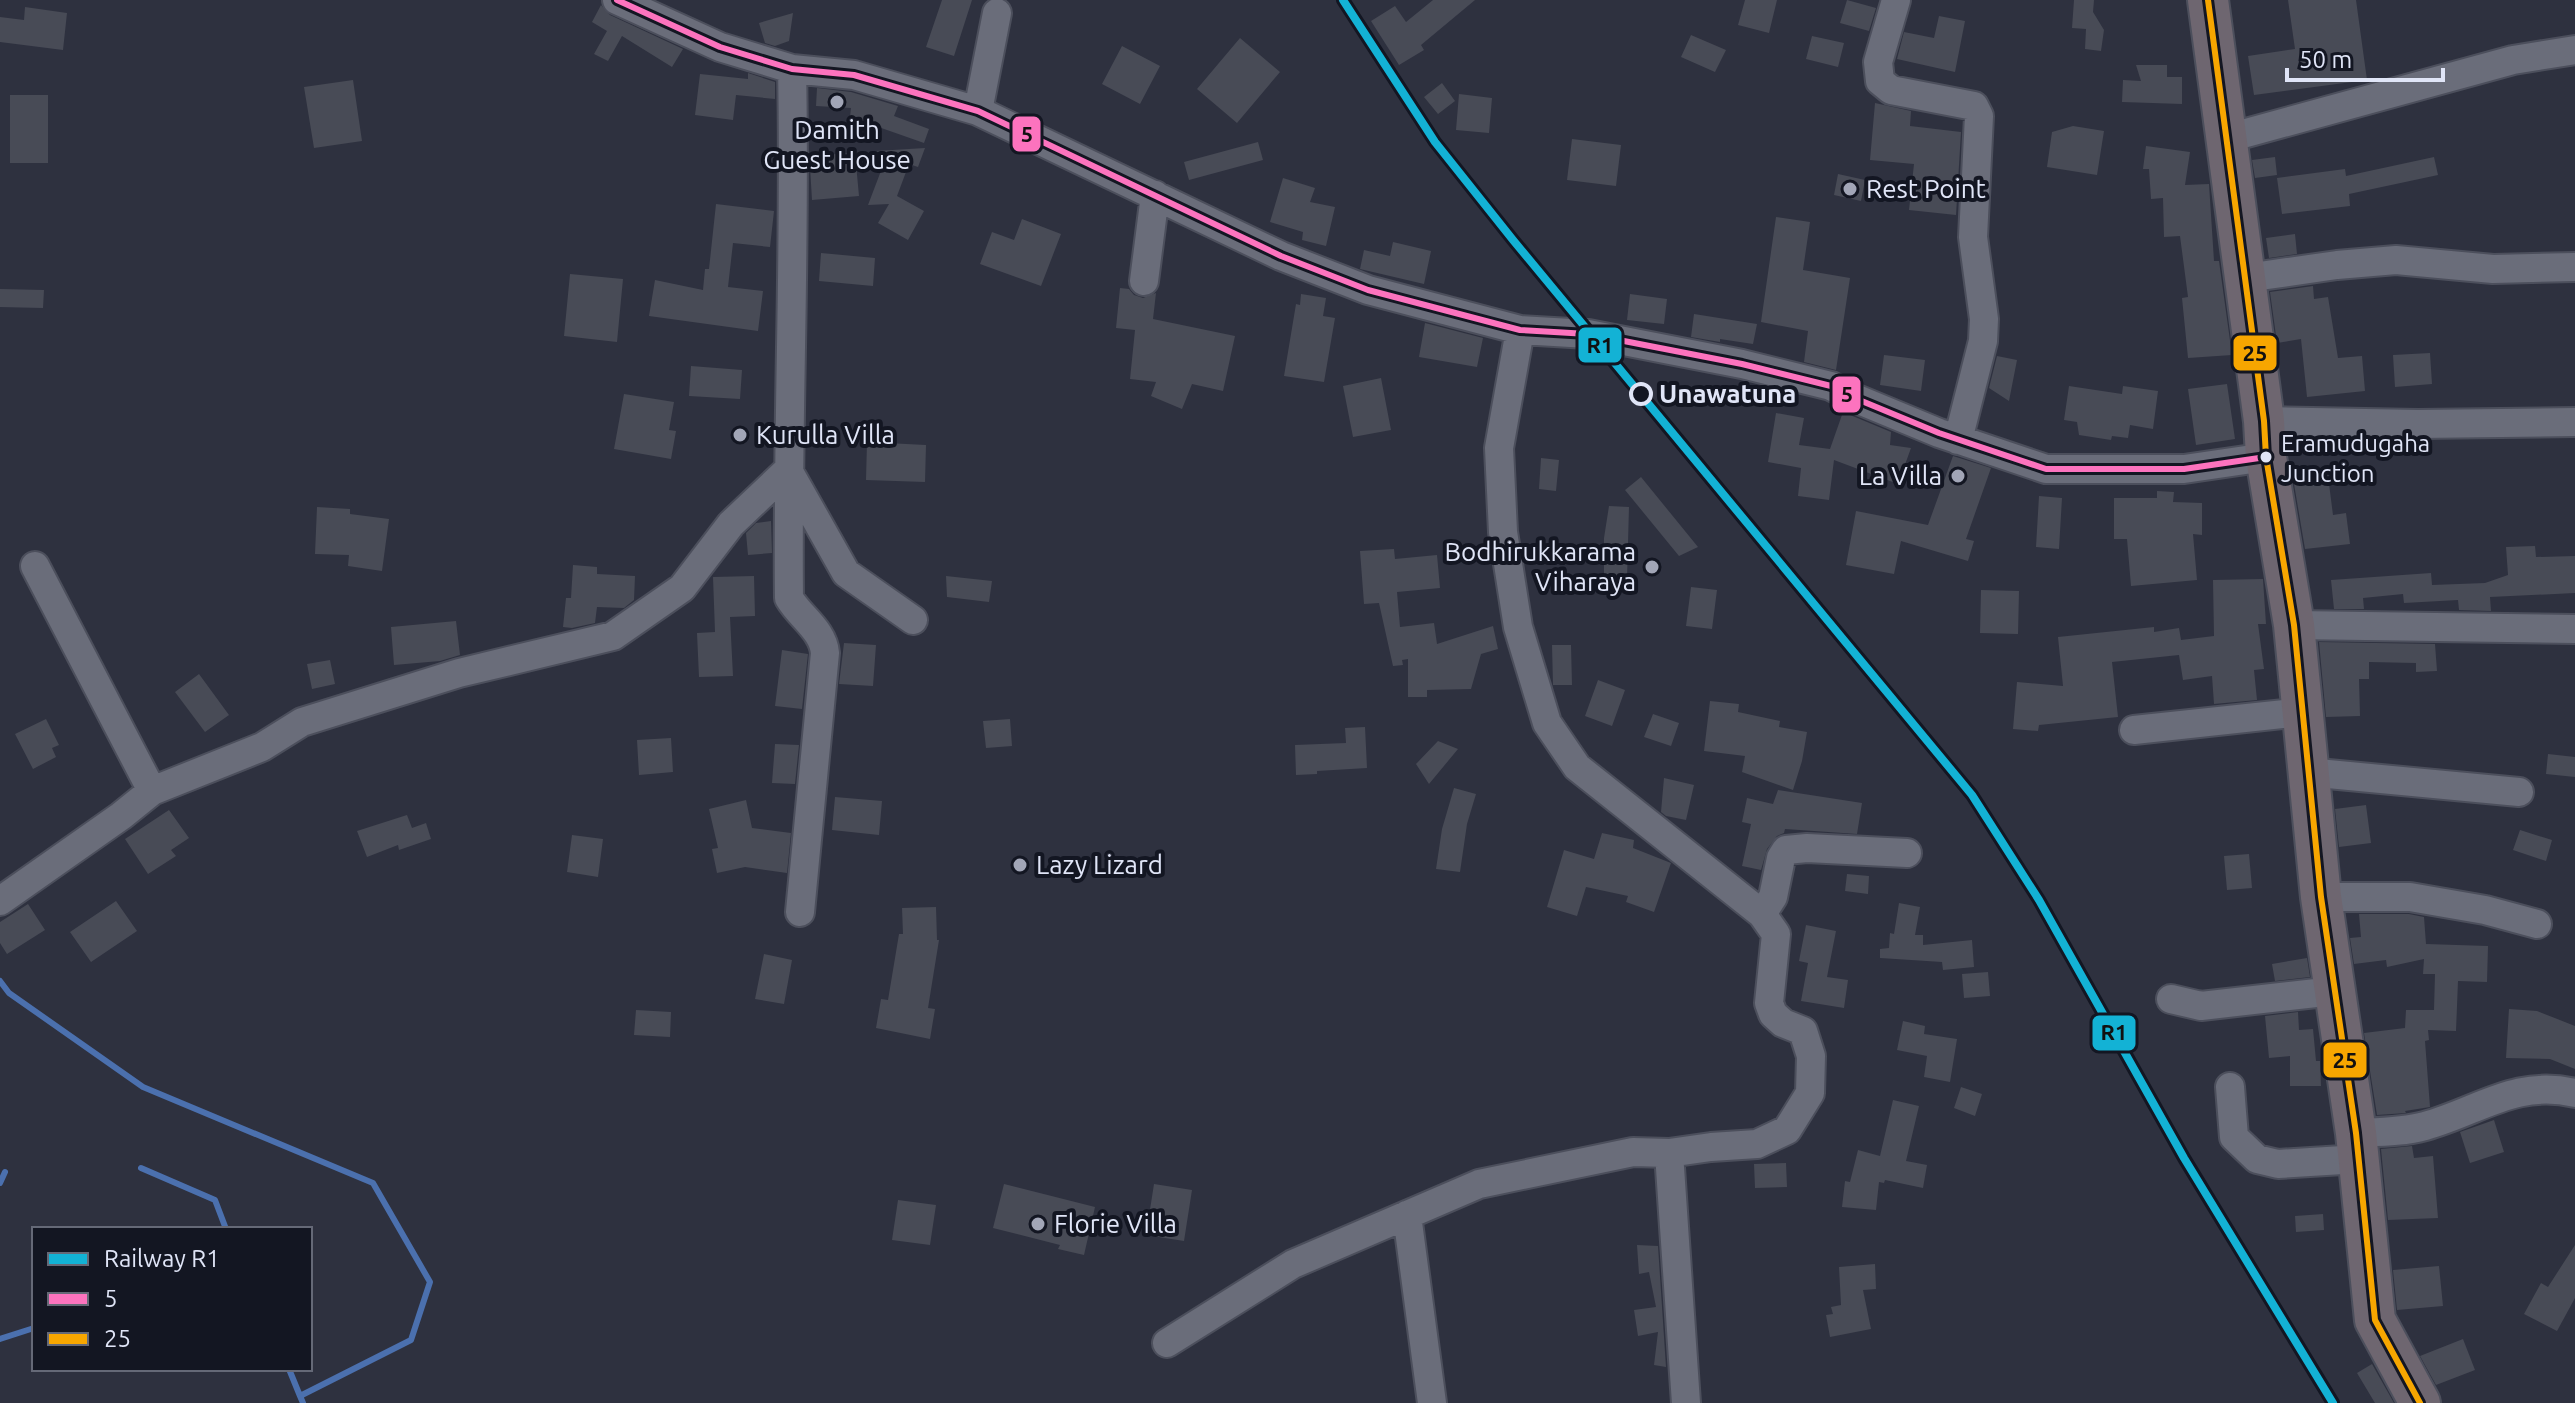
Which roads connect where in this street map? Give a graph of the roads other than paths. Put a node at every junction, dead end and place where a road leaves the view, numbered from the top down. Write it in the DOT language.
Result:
graph roads {
  1 [pos="617,0"];
  2 [pos="1896,0"];
  3 [pos="2208,0"];
  4 [pos="997,13"];
  5 [pos="2575,50"];
  6 [pos="792,69"];
  7 [pos="978,111"];
  8 [pos="2228,138"];
  9 [pos="1155,195"];
  10 [pos="2575,267"];
  11 [pos="2246,278"];
  12 [pos="1144,281"];
  13 [pos="1520,330"];
  14 [pos="2575,422"];
  15 [pos="2265,439"];
  16 [pos="1958,440"];
  17 [pos="788,470"];
  18 [pos="35,566"];
  19 [pos="913,620"];
  20 [pos="2294,625"];
  21 [pos="2575,629"];
  22 [pos="2302,712"];
  23 [pos="2134,730"];
  24 [pos="2307,772"];
  25 [pos="152,791"];
  26 [pos="2519,792"];
  27 [pos="1907,853"];
  28 [pos="2321,897"];
  29 [pos="2,899"];
  30 [pos="800,912"];
  31 [pos="1762,914"];
  32 [pos="2537,924"];
  33 [pos="2334,991"];
  34 [pos="2171,999"];
  35 [pos="2230,1087"];
  36 [pos="2575,1093"];
  37 [pos="2358,1146"];
  38 [pos="1669,1153"];
  39 [pos="1407,1215"];
  40 [pos="1167,1343"];
  41 [pos="1432,1403"];
  42 [pos="1686,1403"];
  43 [pos="2420,1403"];
  1 -- 6 [label="street"];
  2 -- 16 [label="street"];
  3 -- 8 [label="highway"];
  4 -- 7 [label="street"];
  5 -- 8 [label="street"];
  6 -- 7 [label="street"];
  6 -- 17 [label="street"];
  7 -- 9 [label="street"];
  8 -- 11 [label="highway"];
  9 -- 12 [label="street"];
  9 -- 13 [label="street"];
  10 -- 11 [label="street"];
  11 -- 15 [label="highway"];
  13 -- 16 [label="street"];
  13 -- 31 [label="street"];
  14 -- 15 [label="street"];
  15 -- 16 [label="street"];
  15 -- 20 [label="highway"];
  17 -- 19 [label="street"];
  17 -- 25 [label="street"];
  17 -- 30 [label="street"];
  18 -- 25 [label="street"];
  20 -- 21 [label="street"];
  20 -- 22 [label="highway"];
  22 -- 23 [label="street"];
  22 -- 24 [label="highway"];
  24 -- 26 [label="street"];
  24 -- 28 [label="highway"];
  25 -- 29 [label="street"];
  27 -- 31 [label="street"];
  28 -- 32 [label="street"];
  28 -- 33 [label="highway"];
  31 -- 38 [label="street"];
  33 -- 34 [label="street"];
  33 -- 37 [label="highway"];
  35 -- 37 [label="street"];
  36 -- 37 [label="street"];
  37 -- 43 [label="highway"];
  38 -- 39 [label="street"];
  38 -- 42 [label="street"];
  39 -- 40 [label="street"];
  39 -- 41 [label="street"];
}
